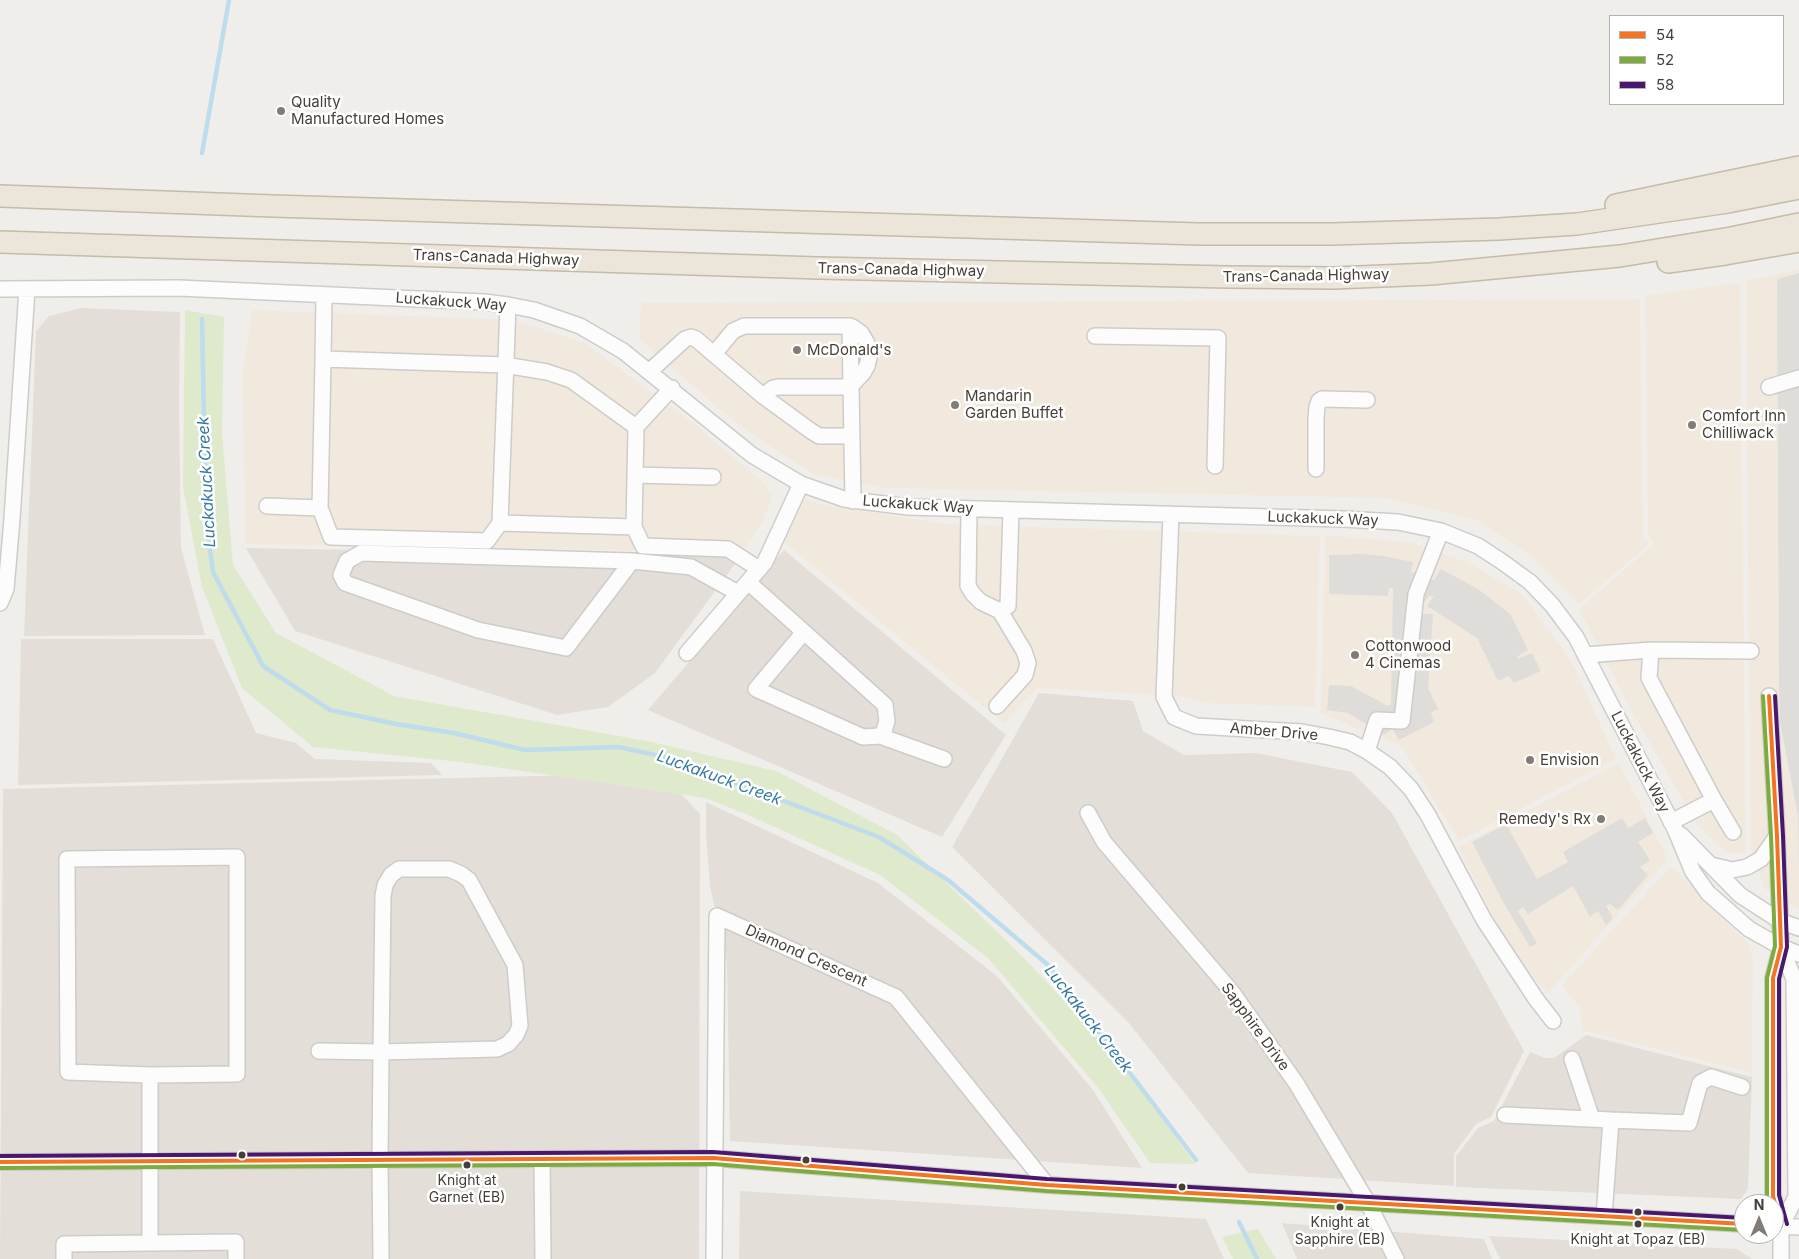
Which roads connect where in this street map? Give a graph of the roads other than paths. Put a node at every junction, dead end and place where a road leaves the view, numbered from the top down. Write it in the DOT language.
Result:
graph roads {
  1 [pos="1799,167"];
  2 [pos="1799,188"];
  3 [pos="0,196"];
  4 [pos="1799,224"];
  5 [pos="1498,229"];
  6 [pos="1799,241"];
  7 [pos="0,242"];
  8 [pos="1431,274"];
  9 [pos="27,289"];
  10 [pos="2,290"];
  11 [pos="324,295"];
  12 [pos="508,305"];
  13 [pos="1095,336"];
  14 [pos="714,354"];
  15 [pos="323,359"];
  16 [pos="505,365"];
  17 [pos="650,371"];
  18 [pos="1799,378"];
  19 [pos="850,387"];
  20 [pos="1769,387"];
  21 [pos="672,388"];
  22 [pos="763,396"];
  23 [pos="1367,400"];
  24 [pos="636,427"];
  25 [pos="852,436"];
  26 [pos="1215,466"];
  27 [pos="1316,469"];
  28 [pos="635,475"];
  29 [pos="713,477"];
  30 [pos="801,484"];
  31 [pos="853,501"];
  32 [pos="267,506"];
  33 [pos="320,508"];
  34 [pos="969,509"];
  35 [pos="1011,510"];
  36 [pos="1171,514"];
  37 [pos="500,522"];
  38 [pos="634,528"];
  39 [pos="1441,531"];
  40 [pos="632,561"];
  41 [pos="759,569"];
  42 [pos="743,588"];
  43 [pos="0,603"];
  44 [pos="1000,612"];
  45 [pos="804,632"];
  46 [pos="1651,650"];
  47 [pos="1750,651"];
  48 [pos="687,653"];
  49 [pos="1585,655"];
  50 [pos="1769,696"];
  51 [pos="997,706"];
  52 [pos="880,736"];
  53 [pos="1367,751"];
  54 [pos="944,759"];
  55 [pos="1714,800"];
  56 [pos="1088,813"];
  57 [pos="1673,825"];
  58 [pos="1733,832"];
  59 [pos="1777,836"];
  60 [pos="1710,865"];
  61 [pos="1728,882"];
  62 [pos="1708,893"];
  63 [pos="1780,920"];
  64 [pos="1799,928"];
  65 [pos="1781,948"];
  66 [pos="1799,954"];
  67 [pos="1553,1021"];
  68 [pos="319,1051"];
  69 [pos="381,1052"];
  70 [pos="1572,1059"];
  71 [pos="150,1075"];
  72 [pos="1742,1086"];
  73 [pos="1505,1115"];
  74 [pos="1592,1120"];
  75 [pos="1610,1120"];
  76 [pos="1798,1122"];
  77 [pos="713,1158"];
  78 [pos="542,1159"];
  79 [pos="380,1160"];
  80 [pos="150,1161"];
  81 [pos="0,1162"];
  82 [pos="1047,1184"];
  83 [pos="1773,1194"];
  84 [pos="1368,1203"];
  85 [pos="1784,1215"];
  86 [pos="1604,1216"];
  87 [pos="1734,1223"];
  88 [pos="1784,1226"];
  89 [pos="1799,1227"];
  90 [pos="150,1243"];
  91 [pos="1779,1244"];
  92 [pos="64,1259"];
  93 [pos="236,1259"];
  94 [pos="380,1259"];
  95 [pos="543,1259"];
  96 [pos="714,1259"];
  97 [pos="1396,1259"];
  98 [pos="1781,1259"];
  1 -- 5 [label="highway"];
  2 -- 5 [label="highway"];
  3 -- 5 [label="highway"];
  4 -- 8 [label="highway, Trans-Canada Highway"];
  6 -- 8 [label="highway"];
  7 -- 8 [label="highway, Trans-Canada Highway"];
  9 -- 10 [label="street, Luckakuck Way"];
  9 -- 11 [label="street, Luckakuck Way"];
  9 -- 43 [label="street"];
  11 -- 12 [label="street, Luckakuck Way"];
  11 -- 15 [label="street"];
  12 -- 16 [label="street"];
  12 -- 17 [label="street, Luckakuck Way"];
  13 -- 26 [label="street"];
  14 -- 17 [label="street"];
  14 -- 19 [label="street"];
  14 -- 22 [label="street"];
  15 -- 16 [label="street"];
  15 -- 33 [label="street"];
  16 -- 24 [label="street"];
  16 -- 37 [label="street"];
  17 -- 21 [label="street, Luckakuck Way"];
  18 -- 20 [label="street"];
  19 -- 22 [label="street"];
  19 -- 25 [label="street"];
  21 -- 24 [label="street"];
  21 -- 30 [label="street, Luckakuck Way"];
  22 -- 25 [label="street"];
  23 -- 27 [label="street"];
  24 -- 28 [label="street"];
  25 -- 31 [label="street"];
  28 -- 29 [label="street"];
  28 -- 38 [label="street"];
  30 -- 31 [label="street, Luckakuck Way"];
  30 -- 41 [label="street"];
  31 -- 34 [label="street, Luckakuck Way"];
  32 -- 33 [label="street"];
  33 -- 37 [label="street"];
  34 -- 35 [label="street, Luckakuck Way"];
  34 -- 44 [label="street"];
  35 -- 36 [label="street, Luckakuck Way"];
  35 -- 44 [label="street"];
  36 -- 39 [label="street, Luckakuck Way"];
  36 -- 53 [label="street, Amber Drive"];
  37 -- 38 [label="street"];
  38 -- 41 [label="street"];
  39 -- 49 [label="street, Luckakuck Way"];
  39 -- 53 [label="street"];
  40 -- 40 [label="street"];
  40 -- 42 [label="street"];
  41 -- 42 [label="street"];
  42 -- 45 [label="street"];
  42 -- 48 [label="street"];
  44 -- 51 [label="street"];
  45 -- 52 [label="street"];
  45 -- 52 [label="street"];
  46 -- 47 [label="street"];
  46 -- 49 [label="street"];
  46 -- 55 [label="street"];
  49 -- 57 [label="street, Luckakuck Way"];
  50 -- 59 [label="street"];
  52 -- 54 [label="street"];
  53 -- 67 [label="street, Amber Drive"];
  55 -- 57 [label="street"];
  55 -- 58 [label="street"];
  56 -- 84 [label="street, Sapphire Drive"];
  57 -- 60 [label="street, Luckakuck Way"];
  57 -- 62 [label="street, Luckakuck Way"];
  59 -- 60 [label="street"];
  59 -- 63 [label="street"];
  60 -- 61 [label="street, Luckakuck Way"];
  61 -- 62 [label="street"];
  61 -- 63 [label="street, Luckakuck Way"];
  62 -- 65 [label="street, Luckakuck Way"];
  63 -- 64 [label="street, Luckakuck Way"];
  63 -- 65 [label="street"];
  65 -- 66 [label="street, Luckakuck Way"];
  65 -- 76 [label="street"];
  65 -- 83 [label="street"];
  68 -- 69 [label="street"];
  69 -- 69 [label="street"];
  69 -- 79 [label="street"];
  70 -- 74 [label="street"];
  71 -- 71 [label="street"];
  71 -- 80 [label="street"];
  72 -- 75 [label="street"];
  73 -- 74 [label="street"];
  74 -- 75 [label="street"];
  75 -- 86 [label="street"];
  76 -- 85 [label="street"];
  77 -- 78 [label="street"];
  77 -- 82 [label="street"];
  77 -- 82 [label="street, Diamond Crescent"];
  77 -- 96 [label="street"];
  78 -- 79 [label="street"];
  78 -- 95 [label="street"];
  79 -- 80 [label="street"];
  79 -- 94 [label="street"];
  80 -- 81 [label="street"];
  80 -- 90 [label="street"];
  82 -- 84 [label="street"];
  84 -- 86 [label="street"];
  84 -- 97 [label="street, Sapphire Drive"];
  86 -- 87 [label="street"];
  88 -- 89 [label="street"];
  90 -- 92 [label="street"];
  90 -- 93 [label="street"];
  91 -- 98 [label="street"];
}
